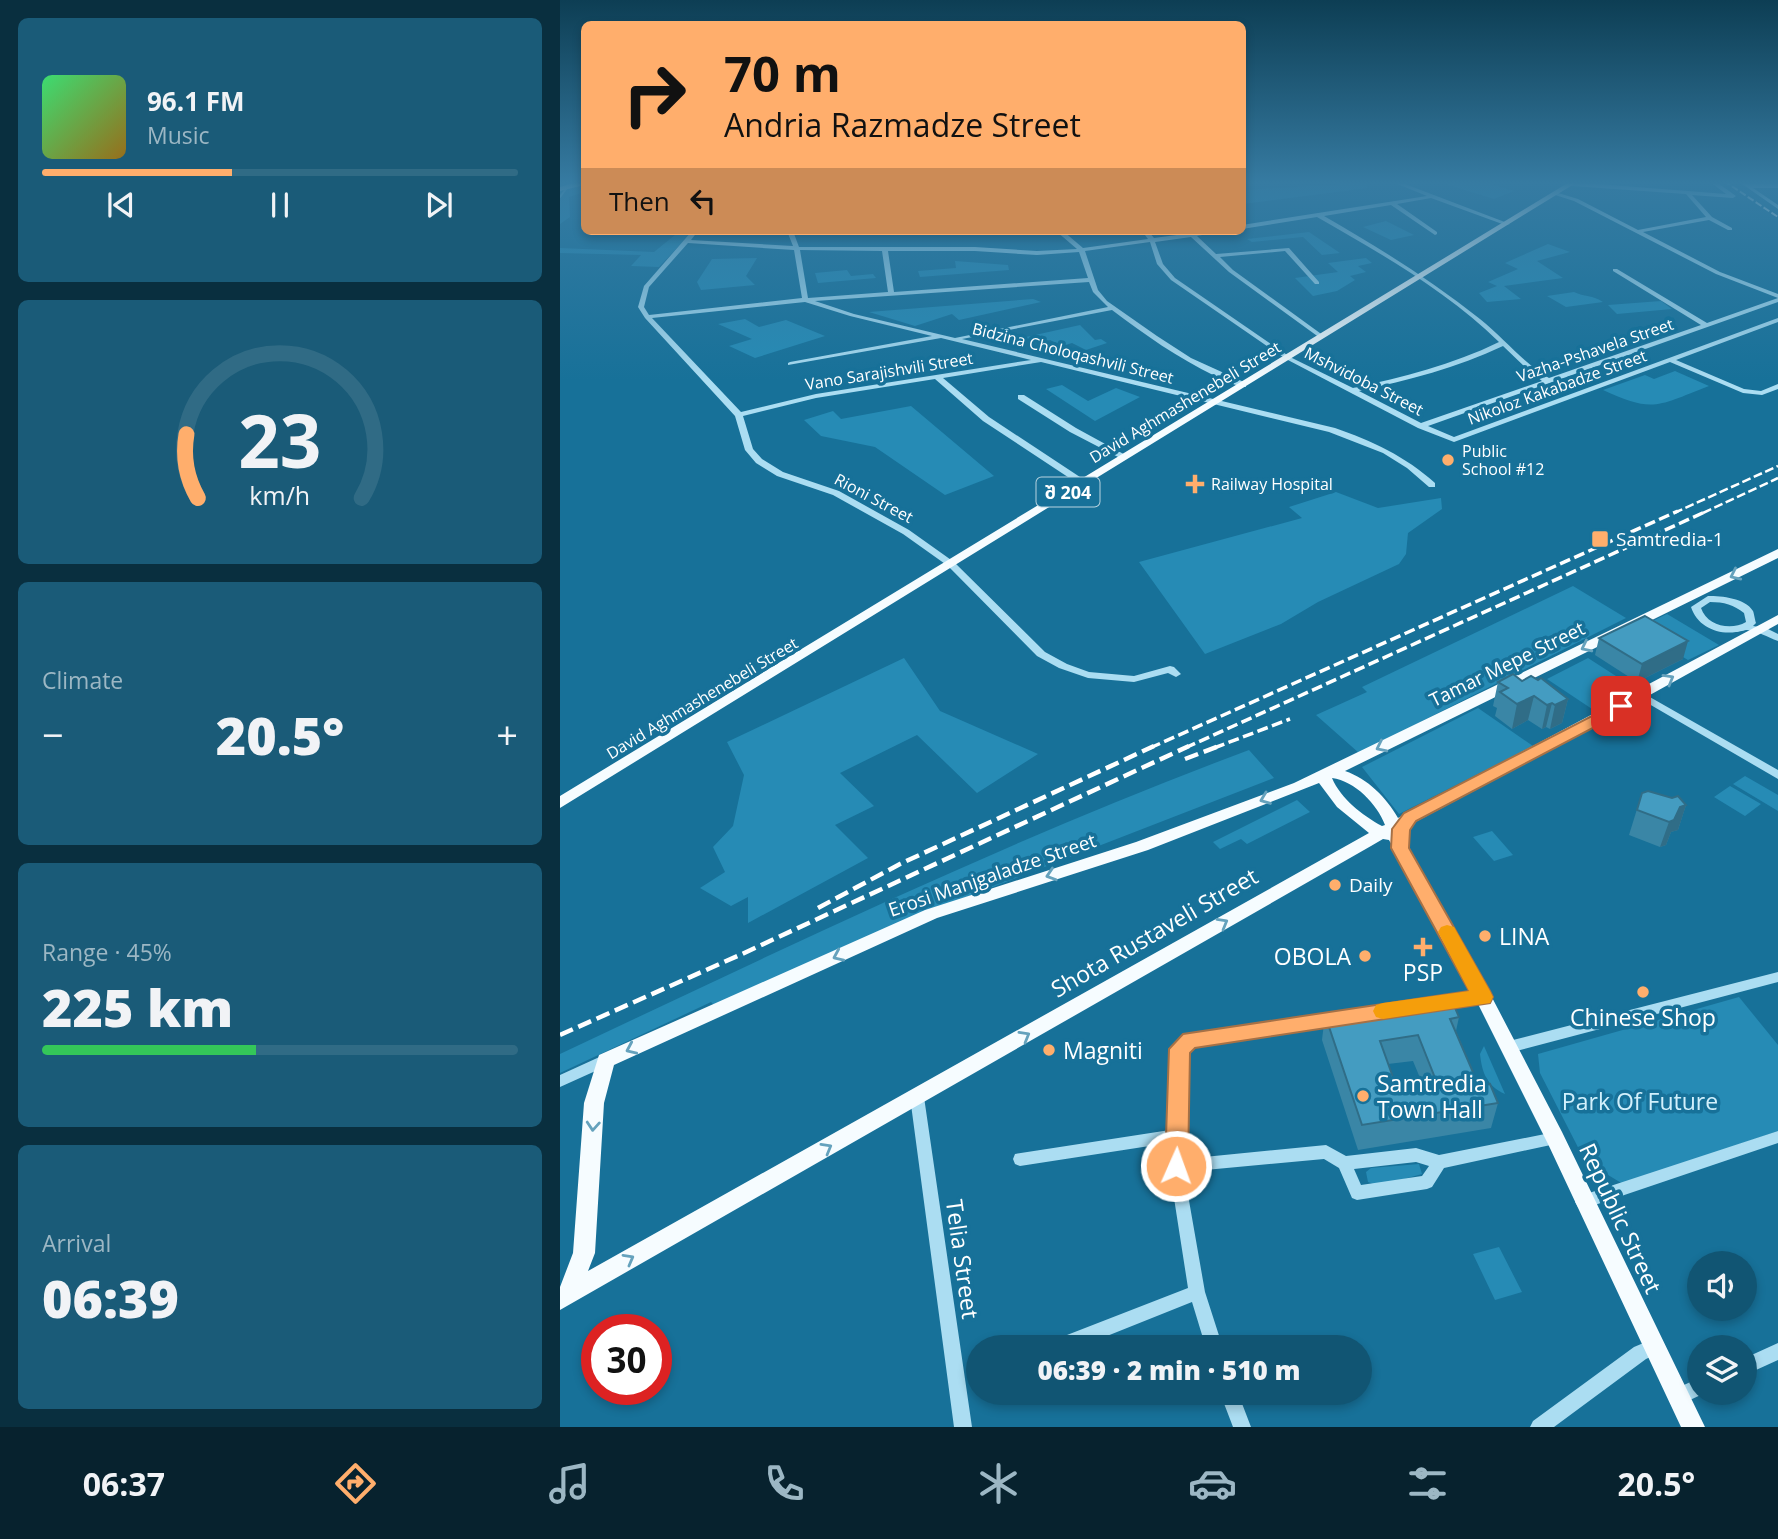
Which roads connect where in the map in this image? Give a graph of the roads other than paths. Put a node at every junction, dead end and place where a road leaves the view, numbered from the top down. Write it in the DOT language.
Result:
graph roads {
  1 [pos="679,248"];
  2 [pos="790,248"];
  3 [pos="797,248"];
  4 [pos="1078,248"];
  5 [pos="1098,248"];
  6 [pos="1155,248"];
  7 [pos="1205,248"];
  8 [pos="1374,248"];
  9 [pos="1469,248"];
  10 [pos="1667,248"];
  11 [pos="885,250"];
  12 [pos="1081,250"];
  13 [pos="1214,256"];
  14 [pos="1615,270"];
  15 [pos="1419,278"];
  16 [pos="1091,280"];
  17 [pos="1317,283"];
  18 [pos="891,294"];
  19 [pos="1778,298"];
  20 [pos="805,300"];
  21 [pos="1114,308"];
  22 [pos="647,317"];
  23 [pos="1778,320"];
  24 [pos="1706,325"];
  25 [pos="944,336"];
  26 [pos="1322,337"];
  27 [pos="954,338"];
  28 [pos="1503,343"];
  29 [pos="1288,358"];
  30 [pos="1045,360"];
  31 [pos="1670,360"];
  32 [pos="790,364"];
  33 [pos="937,377"];
  34 [pos="1548,381"];
  35 [pos="1243,385"];
  36 [pos="1778,386"];
  37 [pos="1354,390"];
  38 [pos="1021,397"];
  39 [pos="1216,402"];
  40 [pos="739,415"];
  41 [pos="1421,426"];
  42 [pos="1454,440"];
  43 [pos="1125,457"];
  44 [pos="1083,483"];
  45 [pos="1432,485"];
  46 [pos="1778,554"];
  47 [pos="951,564"];
  48 [pos="1690,596"];
  49 [pos="1714,598"];
  50 [pos="1696,611"];
  51 [pos="1766,623"];
  52 [pos="1778,638"];
  53 [pos="1176,674"];
  54 [pos="1641,695"];
  55 [pos="1328,773"];
  56 [pos="1778,775"];
  57 [pos="560,803"];
  58 [pos="1410,817"];
  59 [pos="1381,833"];
  60 [pos="1400,848"];
  61 [pos="1778,977"];
  62 [pos="1483,997"];
  63 [pos="1509,1047"];
  64 [pos="606,1060"];
  65 [pos="560,1081"];
  66 [pos="917,1097"];
  67 [pos="1177,1135"];
  68 [pos="1778,1137"];
  69 [pos="1555,1138"];
  70 [pos="1020,1159"];
  71 [pos="1440,1162"];
  72 [pos="1344,1163"];
  73 [pos="1176,1166"];
  74 [pos="1583,1202"];
  75 [pos="1197,1292"];
  76 [pos="565,1296"];
  77 [pos="1088,1335"];
  78 [pos="1210,1335"];
  79 [pos="1654,1347"];
  80 [pos="1778,1352"];
  81 [pos="1757,1362"];
  82 [pos="1687,1392"];
  83 [pos="1677,1397"];
  84 [pos="1234,1405"];
  85 [pos="963,1427"];
  86 [pos="1242,1427"];
  87 [pos="1539,1427"];
  88 [pos="1693,1427"];
  1 -- 22 [label="street"];
  2 -- 3 [label="street"];
  3 -- 11 [label="street"];
  3 -- 20 [label="street"];
  4 -- 12 [label="street"];
  5 -- 12 [label="street"];
  6 -- 29 [label="street, Mshvidoba Street"];
  7 -- 13 [label="street"];
  8 -- 15 [label="street"];
  9 -- 15 [label="main road, David Aghmashenebeli Street / შ 204"];
  10 -- 19 [label="street"];
  11 -- 12 [label="street"];
  11 -- 18 [label="street"];
  12 -- 16 [label="street"];
  13 -- 17 [label="street"];
  13 -- 26 [label="street"];
  14 -- 24 [label="street"];
  15 -- 26 [label="main road, David Aghmashenebeli Street / შ 204"];
  15 -- 28 [label="street"];
  16 -- 18 [label="street"];
  16 -- 21 [label="street"];
  18 -- 20 [label="street"];
  19 -- 24 [label="street, Vazha-Pshavela Street"];
  20 -- 22 [label="street"];
  20 -- 25 [label="street, Bidzina Choloqashvili Street"];
  21 -- 27 [label="street"];
  21 -- 35 [label="street"];
  22 -- 40 [label="street, Rioni Street"];
  23 -- 31 [label="street, Nikoloz Kakabadze Street"];
  24 -- 34 [label="street, Vazha-Pshavela Street"];
  25 -- 27 [label="street, Bidzina Choloqashvili Street"];
  25 -- 32 [label="street"];
  26 -- 29 [label="main road, David Aghmashenebeli Street / შ 204"];
  27 -- 30 [label="street, Bidzina Choloqashvili Street"];
  28 -- 34 [label="street"];
  28 -- 37 [label="street"];
  29 -- 35 [label="main road, David Aghmashenebeli Street / შ 204"];
  29 -- 37 [label="street, Mshvidoba Street"];
  30 -- 33 [label="street, Vano Sarajishvili Street"];
  30 -- 39 [label="street, Bidzina Choloqashvili Street"];
  31 -- 36 [label="street, Nikoloz Kakabadze Street"];
  31 -- 42 [label="street, Nikoloz Kakabadze Street"];
  33 -- 40 [label="street, Vano Sarajishvili Street"];
  33 -- 44 [label="street"];
  34 -- 41 [label="street, Vazha-Pshavela Street"];
  35 -- 39 [label="main road, David Aghmashenebeli Street / შ 204"];
  37 -- 41 [label="street, Mshvidoba Street"];
  38 -- 43 [label="street"];
  39 -- 43 [label="main road, David Aghmashenebeli Street / შ 204"];
  39 -- 45 [label="street, Bidzina Choloqashvili Street"];
  40 -- 47 [label="street, Rioni Street"];
  41 -- 42 [label="street, Mshvidoba Street"];
  43 -- 44 [label="main road, David Aghmashenebeli Street / შ 204"];
  44 -- 47 [label="main road, David Aghmashenebeli Street / შ 204"];
  46 -- 48 [label="main road, Tamar Mepe Street, one-way"];
  47 -- 53 [label="street, Rioni Street"];
  47 -- 57 [label="main road, David Aghmashenebeli Street / შ 204"];
  48 -- 49 [label="street"];
  48 -- 50 [label="street"];
  48 -- 55 [label="main road, Tamar Mepe Street, one-way"];
  49 -- 50 [label="street"];
  49 -- 51 [label="street"];
  50 -- 51 [label="street"];
  51 -- 52 [label="street"];
  54 -- 51 [label="main road, Shota Rustaveli Street, one-way"];
  54 -- 56 [label="street"];
  54 -- 58 [label="main road, Shota Rustaveli Street"];
  55 -- 59 [label="main road"];
  55 -- 59 [label="main road, Republic Street"];
  55 -- 64 [label="main road, Erosi Manjgaladze Street, one-way"];
  58 -- 59 [label="main road, Shota Rustaveli Street"];
  58 -- 60 [label="main road"];
  59 -- 60 [label="main road, Republic Street"];
  59 -- 60 [label="main road"];
  66 -- 59 [label="main road, Shota Rustaveli Street, one-way"];
  60 -- 62 [label="main road, Republic Street"];
  61 -- 63 [label="street"];
  62 -- 63 [label="main road, Republic Street"];
  62 -- 67 [label="street"];
  63 -- 69 [label="main road, Republic Street"];
  64 -- 65 [label="street, Erosi Manjgaladze Street"];
  64 -- 76 [label="main road, one-way"];
  76 -- 66 [label="main road, Shota Rustaveli Street, one-way"];
  66 -- 85 [label="street, Telia Street"];
  67 -- 70 [label="street"];
  67 -- 73 [label="street"];
  68 -- 74 [label="street"];
  69 -- 71 [label="street"];
  69 -- 74 [label="main road, Republic Street"];
  71 -- 72 [label="street"];
  71 -- 72 [label="street"];
  72 -- 73 [label="street"];
  73 -- 75 [label="street"];
  74 -- 79 [label="main road, Republic Street"];
  75 -- 77 [label="street"];
  75 -- 78 [label="street"];
  79 -- 83 [label="main road, Republic Street"];
  79 -- 87 [label="street"];
  80 -- 81 [label="street"];
  82 -- 83 [label="street"];
  83 -- 88 [label="main road, Republic Street"];
  84 -- 86 [label="street"];
}
